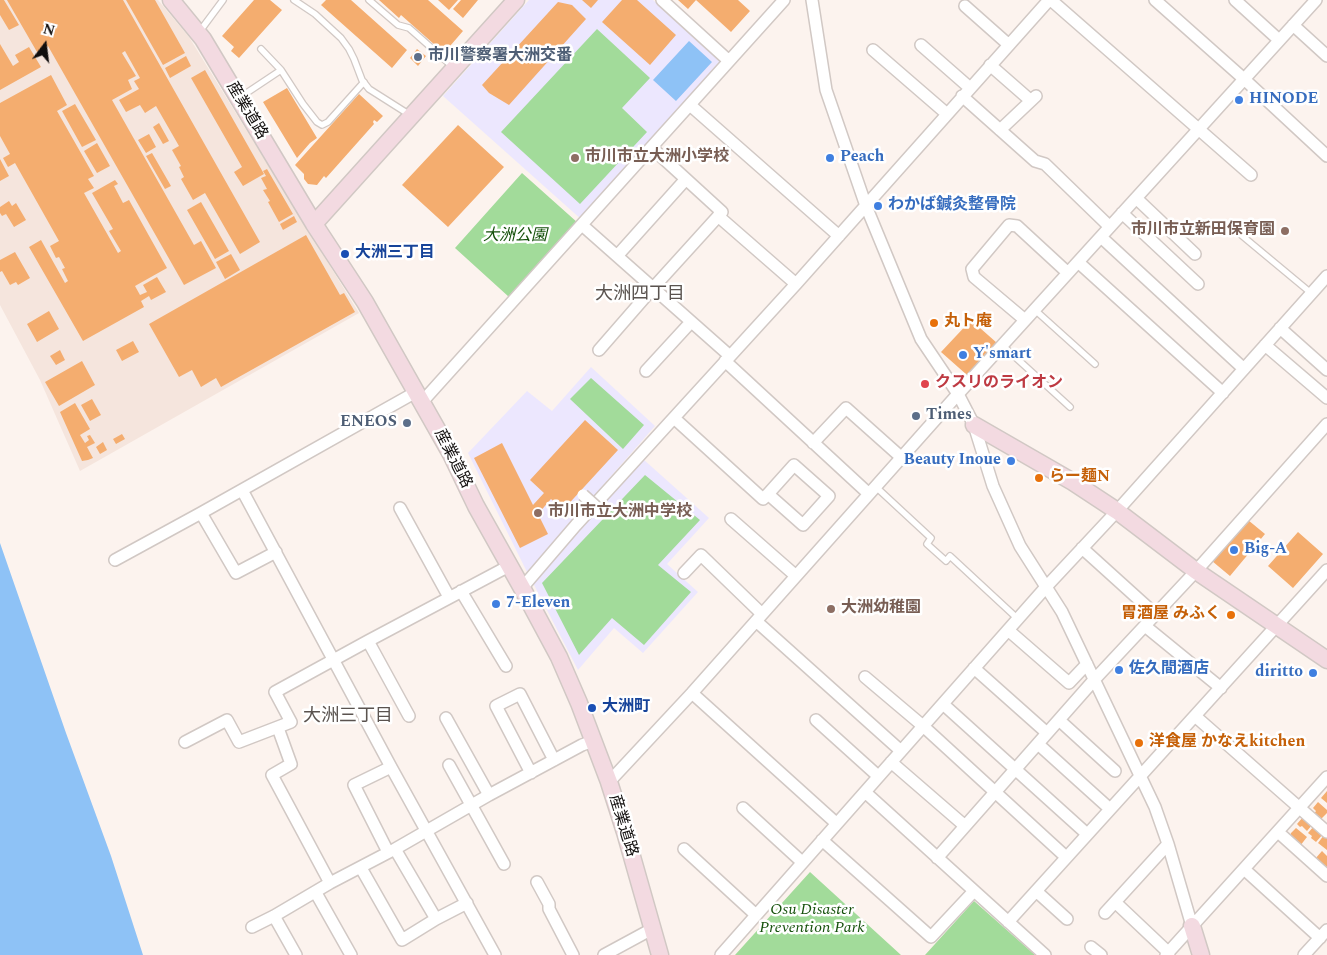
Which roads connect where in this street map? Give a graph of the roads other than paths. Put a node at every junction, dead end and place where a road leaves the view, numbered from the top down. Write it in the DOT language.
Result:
graph roads {
  1 [pos="171,0"];
  2 [pos="223,0"];
  3 [pos="294,0"];
  4 [pos="369,0"];
  5 [pos="516,0"];
  6 [pos="662,0"];
  7 [pos="784,0"];
  8 [pos="812,0"];
  9 [pos="1050,0"];
  10 [pos="1155,0"];
  11 [pos="1235,0"];
  12 [pos="1316,0"];
  13 [pos="965,6"];
  14 [pos="1293,25"];
  15 [pos="198,32"];
  16 [pos="1279,40"];
  17 [pos="921,45"];
  18 [pos="1009,45"];
  19 [pos="261,49"];
  20 [pos="873,50"];
  21 [pos="1327,56"];
  22 [pos="729,61"];
  23 [pos="990,65"];
  24 [pos="455,68"];
  25 [pos="282,70"];
  26 [pos="1244,79"];
  27 [pos="364,82"];
  28 [pos="966,92"];
  29 [pos="238,98"];
  30 [pos="690,105"];
  31 [pos="947,114"];
  32 [pos="412,116"];
  33 [pos="1199,129"];
  34 [pos="1000,130"];
  35 [pos="652,148"];
  36 [pos="1327,156"];
  37 [pos="1251,175"];
  38 [pos="686,179"];
  39 [pos="1136,198"];
  40 [pos="866,206"];
  41 [pos="1122,213"];
  42 [pos="718,216"];
  43 [pos="314,224"];
  44 [pos="582,225"];
  45 [pos="1110,227"];
  46 [pos="1240,234"];
  47 [pos="839,236"];
  48 [pos="1101,236"];
  49 [pos="1195,254"];
  50 [pos="617,256"];
  51 [pos="1078,262"];
  52 [pos="1068,273"];
  53 [pos="1327,276"];
  54 [pos="796,284"];
  55 [pos="1198,284"];
  56 [pos="653,288"];
  57 [pos="1311,293"];
  58 [pos="1035,310"];
  59 [pos="1025,320"];
  60 [pos="691,322"];
  61 [pos="1280,328"];
  62 [pos="1002,345"];
  63 [pos="1265,345"];
  64 [pos="599,350"];
  65 [pos="727,359"];
  66 [pos="1094,364"];
  67 [pos="1244,369"];
  68 [pos="1327,370"];
  69 [pos="646,371"];
  70 [pos="1223,393"];
  71 [pos="958,394"];
  72 [pos="419,397"];
  73 [pos="1327,398"];
  74 [pos="1070,407"];
  75 [pos="674,418"];
  76 [pos="1327,424"];
  77 [pos="974,425"];
  78 [pos="1322,438"];
  79 [pos="813,443"];
  80 [pos="902,458"];
  81 [pos="242,490"];
  82 [pos="872,490"];
  83 [pos="768,494"];
  84 [pos="583,495"];
  85 [pos="400,508"];
  86 [pos="1117,511"];
  87 [pos="201,513"];
  88 [pos="603,513"];
  89 [pos="731,519"];
  90 [pos="1082,548"];
  91 [pos="276,552"];
  92 [pos="115,560"];
  93 [pos="509,566"];
  94 [pos="1196,571"];
  95 [pos="1326,572"];
  96 [pos="684,574"];
  97 [pos="796,576"];
  98 [pos="1046,587"];
  99 [pos="522,588"];
  100 [pos="461,591"];
  101 [pos="449,597"];
  102 [pos="1155,614"];
  103 [pos="759,618"];
  104 [pos="1018,619"];
  105 [pos="1145,626"];
  106 [pos="1277,626"];
  107 [pos="1008,630"];
  108 [pos="368,641"];
  109 [pos="334,660"];
  110 [pos="1327,660"];
  111 [pos="1087,664"];
  112 [pos="506,666"];
  113 [pos="974,668"];
  114 [pos="865,677"];
  115 [pos="1094,680"];
  116 [pos="1221,688"];
  117 [pos="692,693"];
  118 [pos="943,704"];
  119 [pos="409,716"];
  120 [pos="1195,716"];
  121 [pos="446,718"];
  122 [pos="816,720"];
  123 [pos="1059,720"];
  124 [pos="922,726"];
  125 [pos="278,728"];
  126 [pos="1047,733"];
  127 [pos="593,741"];
  128 [pos="185,742"];
  129 [pos="1038,744"];
  130 [pos="901,751"];
  131 [pos="554,760"];
  132 [pos="891,762"];
  133 [pos="449,765"];
  134 [pos="391,766"];
  135 [pos="1015,769"];
  136 [pos="1115,771"];
  137 [pos="531,774"];
  138 [pos="878,776"];
  139 [pos="1140,776"];
  140 [pos="1327,777"];
  141 [pos="609,782"];
  142 [pos="864,792"];
  143 [pos="995,792"];
  144 [pos="489,795"];
  145 [pos="472,805"];
  146 [pos="743,808"];
  147 [pos="1299,808"];
  148 [pos="1110,809"];
  149 [pos="836,823"];
  150 [pos="965,826"];
  151 [pos="427,831"];
  152 [pos="1278,832"];
  153 [pos="1327,832"];
  154 [pos="1087,834"];
  155 [pos="822,840"];
  156 [pos="1168,844"];
  157 [pos="684,849"];
  158 [pos="392,851"];
  159 [pos="1066,857"];
  160 [pos="937,858"];
  161 [pos="802,862"];
  162 [pos="504,864"];
  163 [pos="361,868"];
  164 [pos="1244,869"];
  165 [pos="1327,876"];
  166 [pos="537,882"];
  167 [pos="330,883"];
  168 [pos="974,891"];
  169 [pos="1036,891"];
  170 [pos="316,892"];
  171 [pos="1115,902"];
  172 [pos="467,903"];
  173 [pos="1105,913"];
  174 [pos="756,915"];
  175 [pos="274,916"];
  176 [pos="436,919"];
  177 [pos="1066,919"];
  178 [pos="1008,922"];
  179 [pos="1192,926"];
  180 [pos="252,927"];
  181 [pos="652,929"];
  182 [pos="1323,934"];
  183 [pos="1091,947"];
  184 [pos="1168,954"];
  185 [pos="296,955"];
  186 [pos="351,955"];
  187 [pos="495,955"];
  188 [pos="573,955"];
  189 [pos="604,955"];
  190 [pos="660,955"];
  191 [pos="721,955"];
  192 [pos="1045,955"];
  193 [pos="1101,955"];
  194 [pos="1201,955"];
  195 [pos="1304,955"];
  1 -- 15 [label="main road, 産業道路"];
  2 -- 15 [label="lane"];
  3 -- 27 [label="lane"];
  4 -- 24 [label="lane"];
  5 -- 24 [label="main road"];
  6 -- 22 [label="street"];
  7 -- 22 [label="street"];
  8 -- 40 [label="street"];
  9 -- 18 [label="street"];
  9 -- 33 [label="street"];
  10 -- 26 [label="street"];
  11 -- 16 [label="street"];
  12 -- 14 [label="street"];
  13 -- 18 [label="street"];
  14 -- 16 [label="street"];
  14 -- 21 [label="street"];
  15 -- 29 [label="main road, 産業道路"];
  16 -- 26 [label="street"];
  17 -- 28 [label="street"];
  18 -- 23 [label="street"];
  19 -- 25 [label="lane"];
  20 -- 31 [label="street"];
  22 -- 30 [label="street"];
  23 -- 28 [label="street"];
  23 -- 34 [label="street"];
  24 -- 32 [label="main road"];
  25 -- 27 [label="lane"];
  25 -- 29 [label="lane"];
  26 -- 33 [label="street"];
  26 -- 36 [label="street"];
  27 -- 32 [label="lane"];
  28 -- 31 [label="street"];
  28 -- 34 [label="street"];
  29 -- 43 [label="main road, 産業道路"];
  30 -- 35 [label="street"];
  30 -- 47 [label="street"];
  31 -- 40 [label="street"];
  32 -- 43 [label="main road"];
  33 -- 37 [label="street"];
  33 -- 39 [label="street"];
  34 -- 45 [label="street"];
  35 -- 38 [label="street"];
  35 -- 44 [label="street"];
  38 -- 42 [label="street"];
  38 -- 50 [label="street"];
  39 -- 41 [label="street"];
  39 -- 49 [label="street"];
  40 -- 47 [label="street"];
  40 -- 71 [label="street"];
  41 -- 45 [label="street"];
  41 -- 55 [label="street"];
  42 -- 54 [label="street"];
  42 -- 56 [label="street"];
  43 -- 72 [label="main road, 産業道路"];
  44 -- 50 [label="street"];
  44 -- 72 [label="street"];
  45 -- 48 [label="street"];
  46 -- 57 [label="lane"];
  47 -- 54 [label="street"];
  48 -- 51 [label="street"];
  48 -- 67 [label="street"];
  50 -- 56 [label="street"];
  51 -- 52 [label="street"];
  51 -- 70 [label="street"];
  52 -- 58 [label="street"];
  52 -- 59 [label="street"];
  53 -- 57 [label="street"];
  54 -- 65 [label="street"];
  56 -- 60 [label="street"];
  56 -- 64 [label="street"];
  57 -- 61 [label="street"];
  58 -- 59 [label="street"];
  58 -- 66 [label="lane"];
  59 -- 62 [label="street"];
  60 -- 65 [label="street"];
  60 -- 69 [label="street"];
  61 -- 63 [label="street"];
  61 -- 68 [label="street"];
  62 -- 71 [label="street"];
  62 -- 74 [label="lane"];
  63 -- 67 [label="street"];
  63 -- 73 [label="street"];
  65 -- 75 [label="street"];
  65 -- 79 [label="street"];
  67 -- 70 [label="street"];
  70 -- 86 [label="street"];
  71 -- 77 [label="street"];
  71 -- 80 [label="street"];
  72 -- 81 [label="street"];
  72 -- 93 [label="main road, 産業道路"];
  75 -- 83 [label="street"];
  75 -- 99 [label="street"];
  76 -- 78 [label="street"];
  77 -- 86 [label="main road"];
  77 -- 98 [label="street"];
  78 -- 94 [label="street"];
  79 -- 80 [label="street"];
  79 -- 82 [label="street"];
  80 -- 82 [label="street"];
  81 -- 87 [label="street"];
  81 -- 91 [label="street"];
  82 -- 97 [label="street"];
  82 -- 104 [label="lane"];
  83 -- 83 [label="street"];
  84 -- 88 [label="street, bridge"];
  85 -- 101 [label="street"];
  86 -- 90 [label="street"];
  86 -- 94 [label="main road"];
  87 -- 91 [label="street"];
  87 -- 92 [label="street"];
  89 -- 97 [label="street"];
  90 -- 98 [label="street"];
  90 -- 102 [label="street"];
  91 -- 109 [label="street"];
  93 -- 99 [label="main road, 産業道路"];
  93 -- 100 [label="street"];
  94 -- 102 [label="street"];
  94 -- 106 [label="main road"];
  95 -- 106 [label="street"];
  96 -- 103 [label="street"];
  97 -- 103 [label="street"];
  98 -- 104 [label="street"];
  98 -- 111 [label="street"];
  99 -- 127 [label="main road, 産業道路"];
  100 -- 101 [label="street"];
  100 -- 112 [label="street"];
  101 -- 108 [label="street"];
  102 -- 105 [label="street"];
  103 -- 117 [label="street"];
  103 -- 130 [label="street"];
  104 -- 107 [label="street"];
  105 -- 115 [label="street"];
  105 -- 116 [label="street"];
  106 -- 110 [label="main road"];
  106 -- 116 [label="street"];
  107 -- 111 [label="street"];
  107 -- 113 [label="street"];
  108 -- 109 [label="street"];
  108 -- 119 [label="street"];
  109 -- 125 [label="street"];
  109 -- 134 [label="street"];
  111 -- 115 [label="street"];
  113 -- 118 [label="street"];
  113 -- 126 [label="street"];
  114 -- 124 [label="street"];
  115 -- 123 [label="street"];
  115 -- 139 [label="street"];
  116 -- 120 [label="street"];
  117 -- 141 [label="street"];
  117 -- 149 [label="street"];
  118 -- 124 [label="street"];
  118 -- 135 [label="street"];
  120 -- 139 [label="street"];
  120 -- 147 [label="street"];
  121 -- 144 [label="street"];
  122 -- 138 [label="street"];
  123 -- 126 [label="street"];
  123 -- 136 [label="street"];
  124 -- 130 [label="street"];
  124 -- 143 [label="street"];
  125 -- 128 [label="street"];
  125 -- 167 [label="street"];
  126 -- 129 [label="street"];
  127 -- 131 [label="street"];
  127 -- 141 [label="main road, 産業道路"];
  129 -- 135 [label="street"];
  129 -- 148 [label="street"];
  130 -- 132 [label="street"];
  131 -- 137 [label="street"];
  131 -- 137 [label="street"];
  132 -- 138 [label="street"];
  132 -- 150 [label="street"];
  133 -- 145 [label="street"];
  134 -- 151 [label="street"];
  134 -- 158 [label="street"];
  135 -- 143 [label="street"];
  135 -- 154 [label="street"];
  137 -- 144 [label="street"];
  138 -- 142 [label="street"];
  139 -- 148 [label="street"];
  139 -- 156 [label="street"];
  140 -- 147 [label="street"];
  141 -- 181 [label="main road, 産業道路"];
  142 -- 149 [label="street"];
  142 -- 160 [label="street"];
  143 -- 150 [label="street"];
  143 -- 159 [label="street"];
  144 -- 145 [label="street"];
  145 -- 151 [label="street"];
  145 -- 162 [label="street"];
  146 -- 161 [label="street"];
  147 -- 152 [label="street"];
  147 -- 153 [label="street"];
  148 -- 154 [label="street"];
  149 -- 155 [label="street"];
  150 -- 160 [label="street"];
  151 -- 158 [label="street"];
  151 -- 172 [label="street"];
  152 -- 164 [label="street"];
  152 -- 165 [label="street"];
  154 -- 159 [label="street"];
  155 -- 161 [label="street"];
  155 -- 168 [label="street"];
  156 -- 171 [label="street"];
  156 -- 179 [label="street"];
  157 -- 174 [label="street"];
  158 -- 163 [label="street"];
  158 -- 176 [label="street"];
  159 -- 169 [label="street"];
  160 -- 168 [label="street"];
  161 -- 174 [label="street"];
  163 -- 167 [label="street"];
  163 -- 176 [label="street"];
  164 -- 179 [label="street"];
  164 -- 182 [label="street"];
  166 -- 188 [label="street"];
  167 -- 170 [label="street"];
  168 -- 178 [label="street"];
  169 -- 177 [label="street"];
  169 -- 178 [label="street"];
  170 -- 175 [label="street"];
  170 -- 186 [label="street"];
  171 -- 173 [label="street"];
  171 -- 184 [label="street"];
  172 -- 176 [label="street"];
  172 -- 187 [label="street"];
  174 -- 191 [label="street"];
  175 -- 180 [label="street"];
  175 -- 185 [label="street"];
  178 -- 192 [label="street"];
  179 -- 184 [label="street"];
  179 -- 194 [label="main road"];
  181 -- 189 [label="street"];
  181 -- 190 [label="main road, 産業道路"];
  182 -- 195 [label="street"];
  183 -- 193 [label="street"];
}
